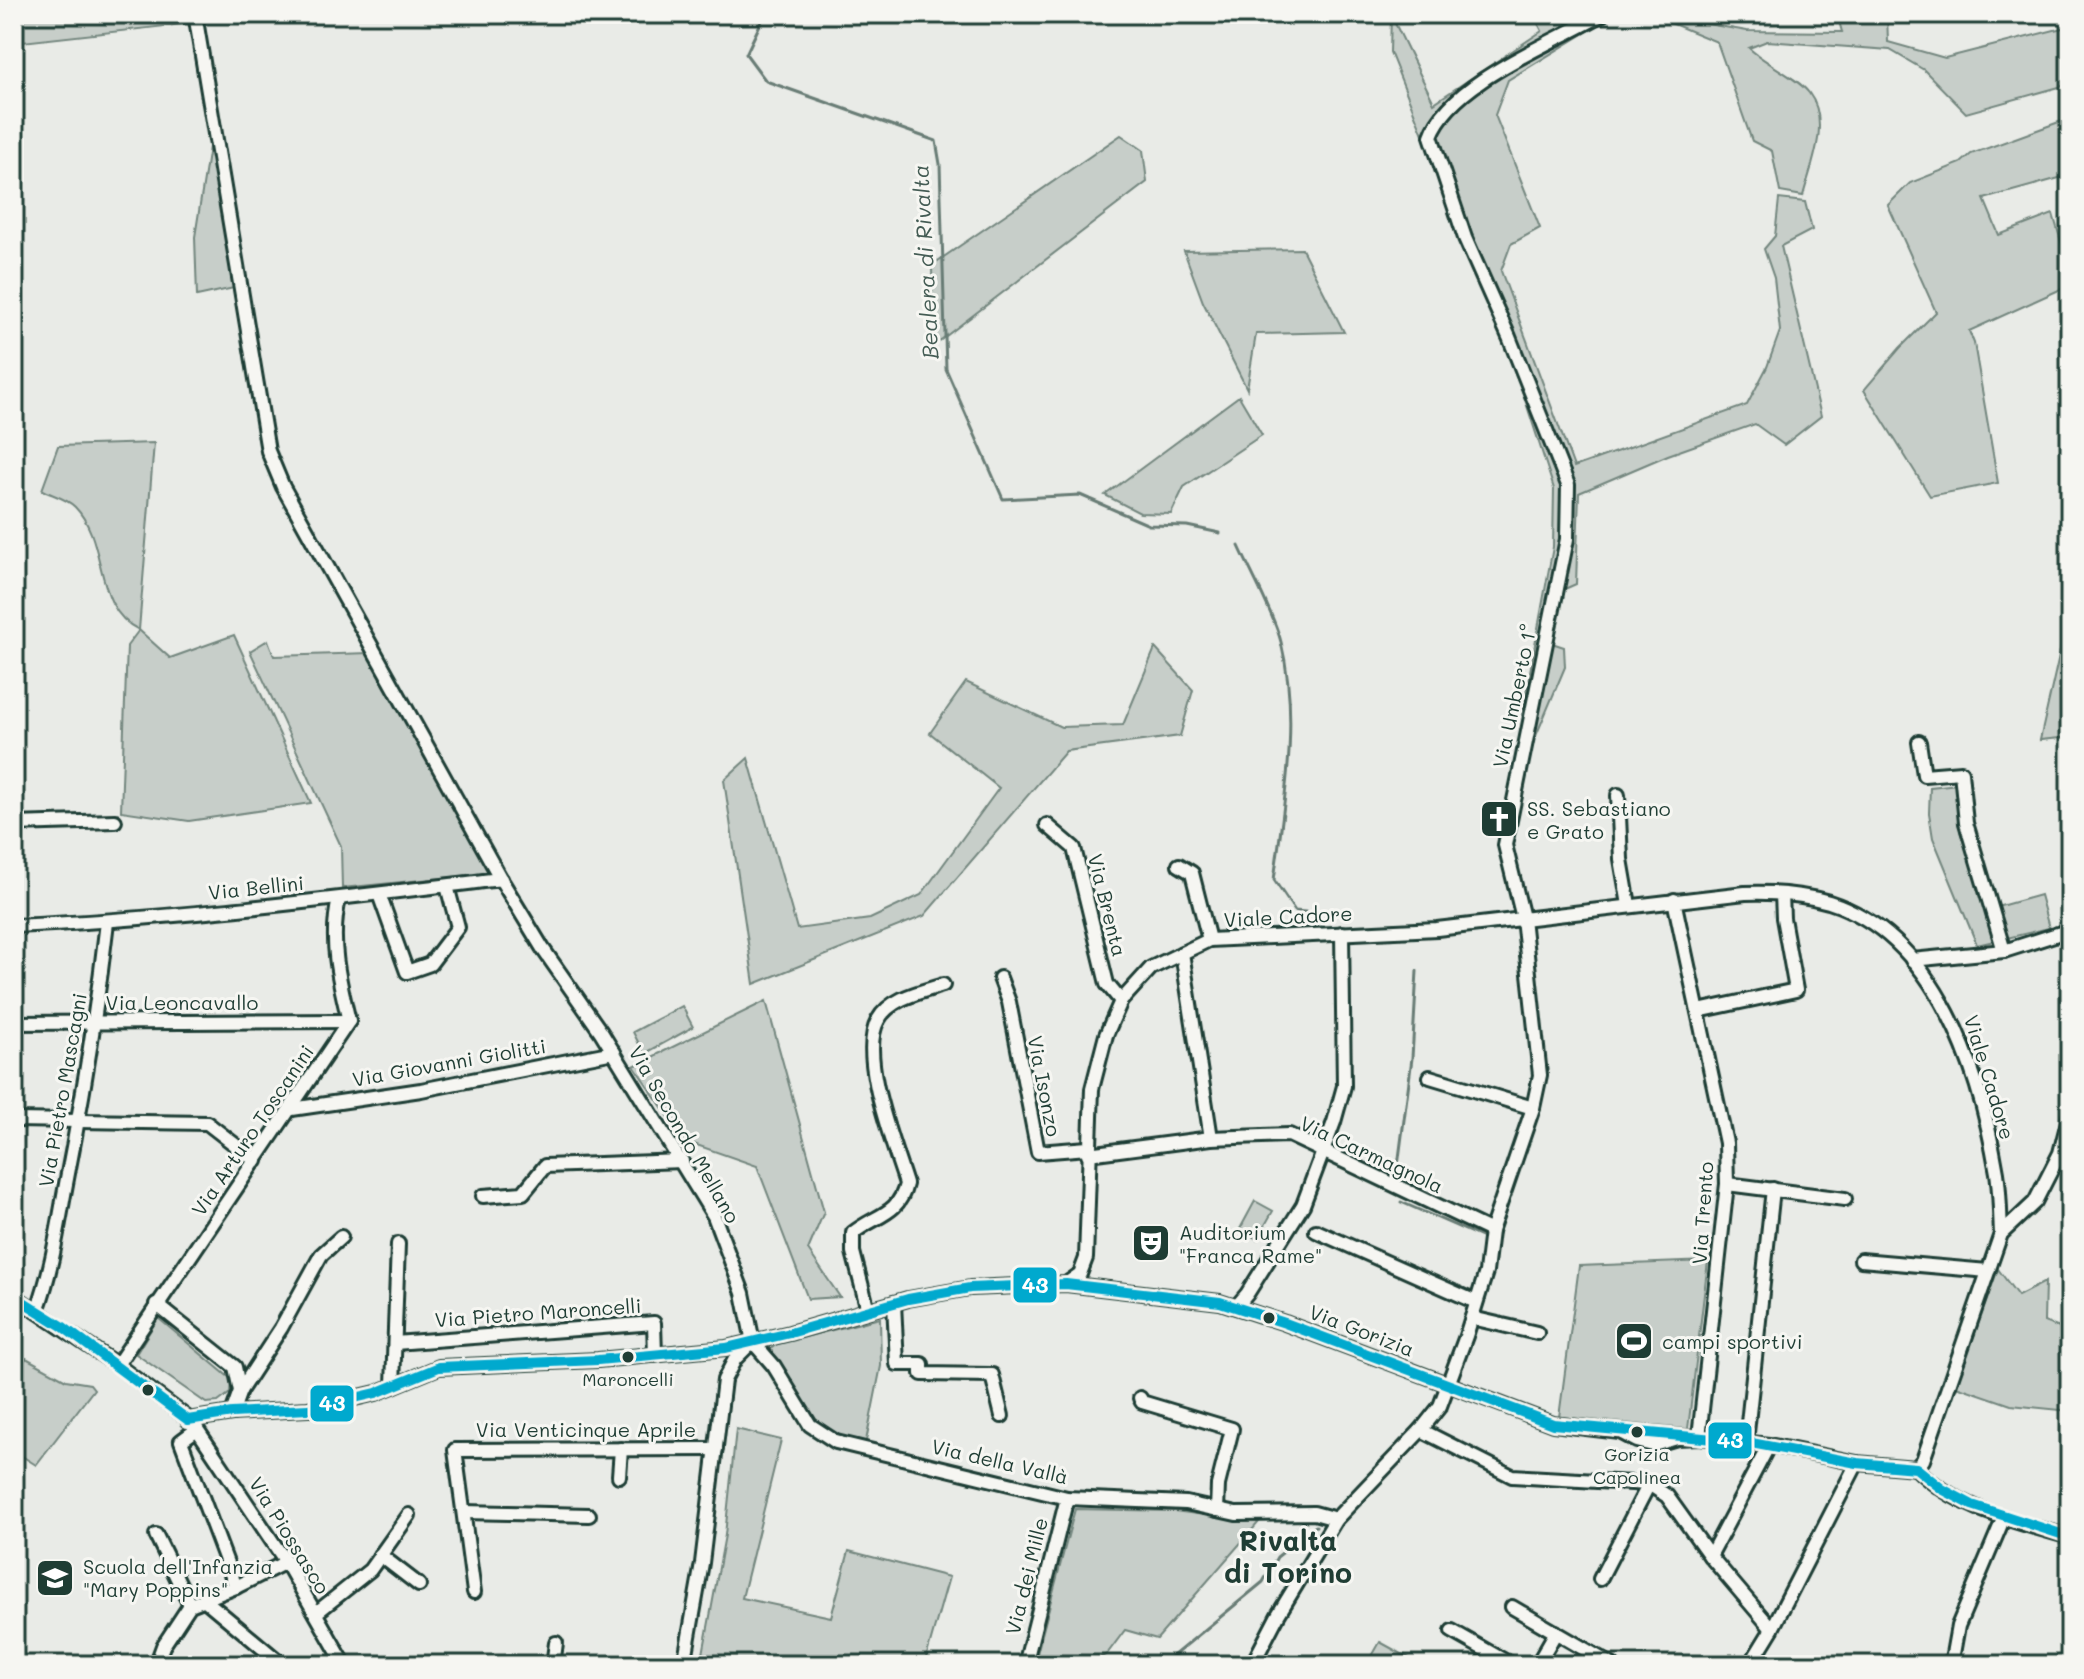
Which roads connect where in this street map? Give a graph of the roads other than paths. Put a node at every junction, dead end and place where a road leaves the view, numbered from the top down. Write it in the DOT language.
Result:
graph roads {
  1 [pos="195,14"];
  2 [pos="1603,14"];
  3 [pos="1919,742"];
  4 [pos="1618,795"];
  5 [pos="115,821"];
  6 [pos="14,824"];
  7 [pos="1047,825"];
  8 [pos="1179,865"];
  9 [pos="501,879"];
  10 [pos="447,886"];
  11 [pos="379,894"];
  12 [pos="1782,894"];
  13 [pos="339,899"];
  14 [pos="1674,900"];
  15 [pos="1629,905"];
  16 [pos="1523,918"];
  17 [pos="107,922"];
  18 [pos="14,926"];
  19 [pos="2070,930"];
  20 [pos="1342,933"];
  21 [pos="1209,940"];
  22 [pos="2004,951"];
  23 [pos="1182,953"];
  24 [pos="1912,960"];
  25 [pos="1000,978"];
  26 [pos="943,985"];
  27 [pos="1121,1001"];
  28 [pos="1698,1011"];
  29 [pos="349,1021"];
  30 [pos="14,1023"];
  31 [pos="95,1023"];
  32 [pos="614,1052"];
  33 [pos="1430,1077"];
  34 [pos="1533,1108"];
  35 [pos="292,1109"];
  36 [pos="2070,1114"];
  37 [pos="14,1120"];
  38 [pos="79,1121"];
  39 [pos="1211,1138"];
  40 [pos="1324,1150"];
  41 [pos="1088,1151"];
  42 [pos="256,1161"];
  43 [pos="682,1161"];
  44 [pos="1727,1184"];
  45 [pos="1773,1189"];
  46 [pos="483,1196"];
  47 [pos="1845,1199"];
  48 [pos="1316,1231"];
  49 [pos="1491,1231"];
  50 [pos="2001,1234"];
  51 [pos="341,1237"];
  52 [pos="398,1244"];
  53 [pos="1861,1260"];
  54 [pos="1988,1271"];
  55 [pos="1066,1284"];
  56 [pos="14,1296"];
  57 [pos="1476,1302"];
  58 [pos="894,1303"];
  59 [pos="156,1304"];
  60 [pos="1236,1307"];
  61 [pos="868,1310"];
  62 [pos="37,1311"];
  63 [pos="1472,1318"];
  64 [pos="1537,1333"];
  65 [pos="753,1342"];
  66 [pos="395,1343"];
  67 [pos="655,1355"];
  68 [pos="117,1365"];
  69 [pos="1449,1384"];
  70 [pos="393,1386"];
  71 [pos="240,1391"];
  72 [pos="1140,1398"];
  73 [pos="232,1413"];
  74 [pos="1002,1416"];
  75 [pos="193,1424"];
  76 [pos="1421,1430"];
  77 [pos="1699,1437"];
  78 [pos="1746,1442"];
  79 [pos="1769,1445"];
  80 [pos="621,1449"];
  81 [pos="716,1449"];
  82 [pos="1857,1463"];
  83 [pos="1916,1468"];
  84 [pos="619,1476"];
  85 [pos="1649,1484"];
  86 [pos="1067,1498"];
  87 [pos="1217,1510"];
  88 [pos="464,1512"];
  89 [pos="409,1515"];
  90 [pos="589,1515"];
  91 [pos="2004,1517"];
  92 [pos="1336,1519"];
  93 [pos="156,1535"];
  94 [pos="2070,1537"];
  95 [pos="380,1555"];
  96 [pos="1710,1556"];
  97 [pos="286,1562"];
  98 [pos="1600,1579"];
  99 [pos="419,1585"];
  100 [pos="236,1587"];
  101 [pos="474,1592"];
  102 [pos="205,1600"];
  103 [pos="190,1605"];
  104 [pos="1512,1607"];
  105 [pos="316,1613"];
  106 [pos="1772,1629"];
  107 [pos="1452,1631"];
  108 [pos="1556,1632"];
  109 [pos="556,1643"];
  110 [pos="156,1665"];
  111 [pos="284,1665"];
  112 [pos="345,1665"];
  113 [pos="553,1665"];
  114 [pos="684,1665"];
  115 [pos="1025,1665"];
  116 [pos="1252,1665"];
  117 [pos="1512,1665"];
  118 [pos="1537,1665"];
  119 [pos="1612,1665"];
  120 [pos="1750,1665"];
  121 [pos="1951,1665"];
  1 -- 9 [label="street, Via Secondo Mellano"];
  2 -- 16 [label="street, Via Umberto 1°"];
  3 -- 22 [label="street"];
  4 -- 15 [label="street"];
  5 -- 6 [label="street"];
  7 -- 27 [label="street, Via Brenta"];
  8 -- 21 [label="street"];
  9 -- 10 [label="street, Via Bellini"];
  9 -- 32 [label="street, Via Secondo Mellano"];
  10 -- 11 [label="street, Via Bellini"];
  10 -- 11 [label="street"];
  11 -- 13 [label="street, Via Bellini"];
  12 -- 14 [label="street, Viale Cadore"];
  12 -- 24 [label="street, Viale Cadore"];
  12 -- 28 [label="street"];
  13 -- 17 [label="street, Via Bellini"];
  13 -- 29 [label="street"];
  14 -- 15 [label="street, Viale Cadore"];
  14 -- 28 [label="street, Via Trento"];
  15 -- 16 [label="street, Viale Cadore"];
  16 -- 20 [label="street, Viale Cadore"];
  16 -- 34 [label="street, Via Umberto 1°"];
  17 -- 18 [label="street, Via Bellini"];
  17 -- 31 [label="street, Via Pietro Mascagni"];
  19 -- 22 [label="street"];
  20 -- 21 [label="street, Viale Cadore"];
  20 -- 40 [label="street"];
  21 -- 23 [label="street, Viale Cadore"];
  22 -- 24 [label="street"];
  23 -- 27 [label="street, Viale Cadore"];
  23 -- 39 [label="street"];
  24 -- 50 [label="street, Viale Cadore"];
  25 -- 41 [label="street, Via Isonzo"];
  26 -- 61 [label="street"];
  27 -- 41 [label="street, Viale Cadore"];
  28 -- 44 [label="street, Via Trento"];
  29 -- 31 [label="street, Via Leoncavallo"];
  29 -- 35 [label="street, Via Arturo Toscanini"];
  30 -- 31 [label="street, Via Leoncavallo"];
  31 -- 38 [label="street, Via Pietro Mascagni"];
  32 -- 35 [label="street, Via Giovanni Giolitti"];
  32 -- 43 [label="street, Via Secondo Mellano"];
  33 -- 34 [label="street"];
  34 -- 49 [label="street, Via Umberto 1°"];
  35 -- 42 [label="street, Via Arturo Toscanini"];
  36 -- 50 [label="street"];
  37 -- 38 [label="street"];
  38 -- 42 [label="street"];
  38 -- 62 [label="street, Via Pietro Mascagni"];
  39 -- 40 [label="street, Via Carmagnola"];
  39 -- 41 [label="street, Via Carmagnola"];
  40 -- 49 [label="street, Via Carmagnola"];
  40 -- 60 [label="street"];
  41 -- 55 [label="street, Viale Cadore"];
  42 -- 59 [label="street, Via Arturo Toscanini"];
  43 -- 46 [label="street"];
  43 -- 65 [label="street, Via Secondo Mellano"];
  44 -- 45 [label="street"];
  44 -- 77 [label="street, Via Trento"];
  45 -- 47 [label="street"];
  45 -- 78 [label="street"];
  48 -- 57 [label="street"];
  49 -- 57 [label="street, Via Umberto 1°"];
  50 -- 54 [label="street"];
  51 -- 71 [label="street"];
  52 -- 66 [label="street"];
  53 -- 54 [label="street"];
  54 -- 83 [label="street"];
  55 -- 58 [label="street, Via Gorizia"];
  55 -- 60 [label="street, Via Gorizia"];
  56 -- 62 [label="street, Via Piossasco"];
  57 -- 63 [label="street, Via Umberto 1°"];
  58 -- 61 [label="street, Via Gorizia"];
  58 -- 74 [label="street"];
  59 -- 68 [label="street, Via Arturo Toscanini"];
  59 -- 71 [label="street"];
  60 -- 69 [label="street, Via Gorizia"];
  61 -- 65 [label="street, Via Gorizia"];
  62 -- 68 [label="street, Via Piossasco"];
  63 -- 64 [label="street"];
  63 -- 69 [label="street, Via Umberto 1°"];
  65 -- 67 [label="street"];
  65 -- 81 [label="street"];
  65 -- 86 [label="street, Via della Vallà"];
  66 -- 67 [label="street, Via Pietro Maroncelli"];
  66 -- 70 [label="street"];
  67 -- 70 [label="street"];
  68 -- 75 [label="street, Via Piossasco"];
  69 -- 76 [label="street, Via Umberto 1°"];
  69 -- 77 [label="street, Via Gorizia"];
  70 -- 73 [label="street"];
  71 -- 73 [label="street"];
  72 -- 87 [label="street"];
  73 -- 75 [label="street"];
  75 -- 97 [label="street, Via Piossasco"];
  75 -- 100 [label="street"];
  76 -- 85 [label="street"];
  76 -- 92 [label="street, Via Umberto 1°"];
  77 -- 78 [label="street, Via Gorizia"];
  78 -- 79 [label="street, Via Gorizia"];
  79 -- 82 [label="street, Via Gorizia"];
  79 -- 96 [label="street"];
  80 -- 81 [label="street, Via Venticinque Aprile"];
  80 -- 84 [label="street"];
  80 -- 88 [label="street, Via Venticinque Aprile"];
  81 -- 114 [label="street"];
  82 -- 83 [label="street, Via Gorizia"];
  82 -- 106 [label="street"];
  83 -- 91 [label="street"];
  85 -- 96 [label="street"];
  85 -- 98 [label="street"];
  86 -- 87 [label="street, Via della Vallà"];
  86 -- 115 [label="street, Via dei Mille"];
  87 -- 92 [label="street, Via della Vallà"];
  88 -- 90 [label="street"];
  88 -- 101 [label="street, Via Venticinque Aprile"];
  89 -- 95 [label="street"];
  91 -- 94 [label="street"];
  91 -- 121 [label="street"];
  92 -- 116 [label="street, Via Umberto 1°"];
  93 -- 103 [label="street"];
  95 -- 99 [label="street"];
  95 -- 105 [label="street"];
  96 -- 106 [label="street"];
  97 -- 100 [label="street"];
  97 -- 105 [label="street, Via Piossasco"];
  100 -- 102 [label="street"];
  102 -- 103 [label="street"];
  102 -- 111 [label="street"];
  103 -- 110 [label="street"];
  104 -- 108 [label="street"];
  105 -- 112 [label="street, Via Piossasco"];
  106 -- 120 [label="street"];
  107 -- 117 [label="street"];
  108 -- 118 [label="street"];
  108 -- 119 [label="street"];
  109 -- 113 [label="street"];
}
